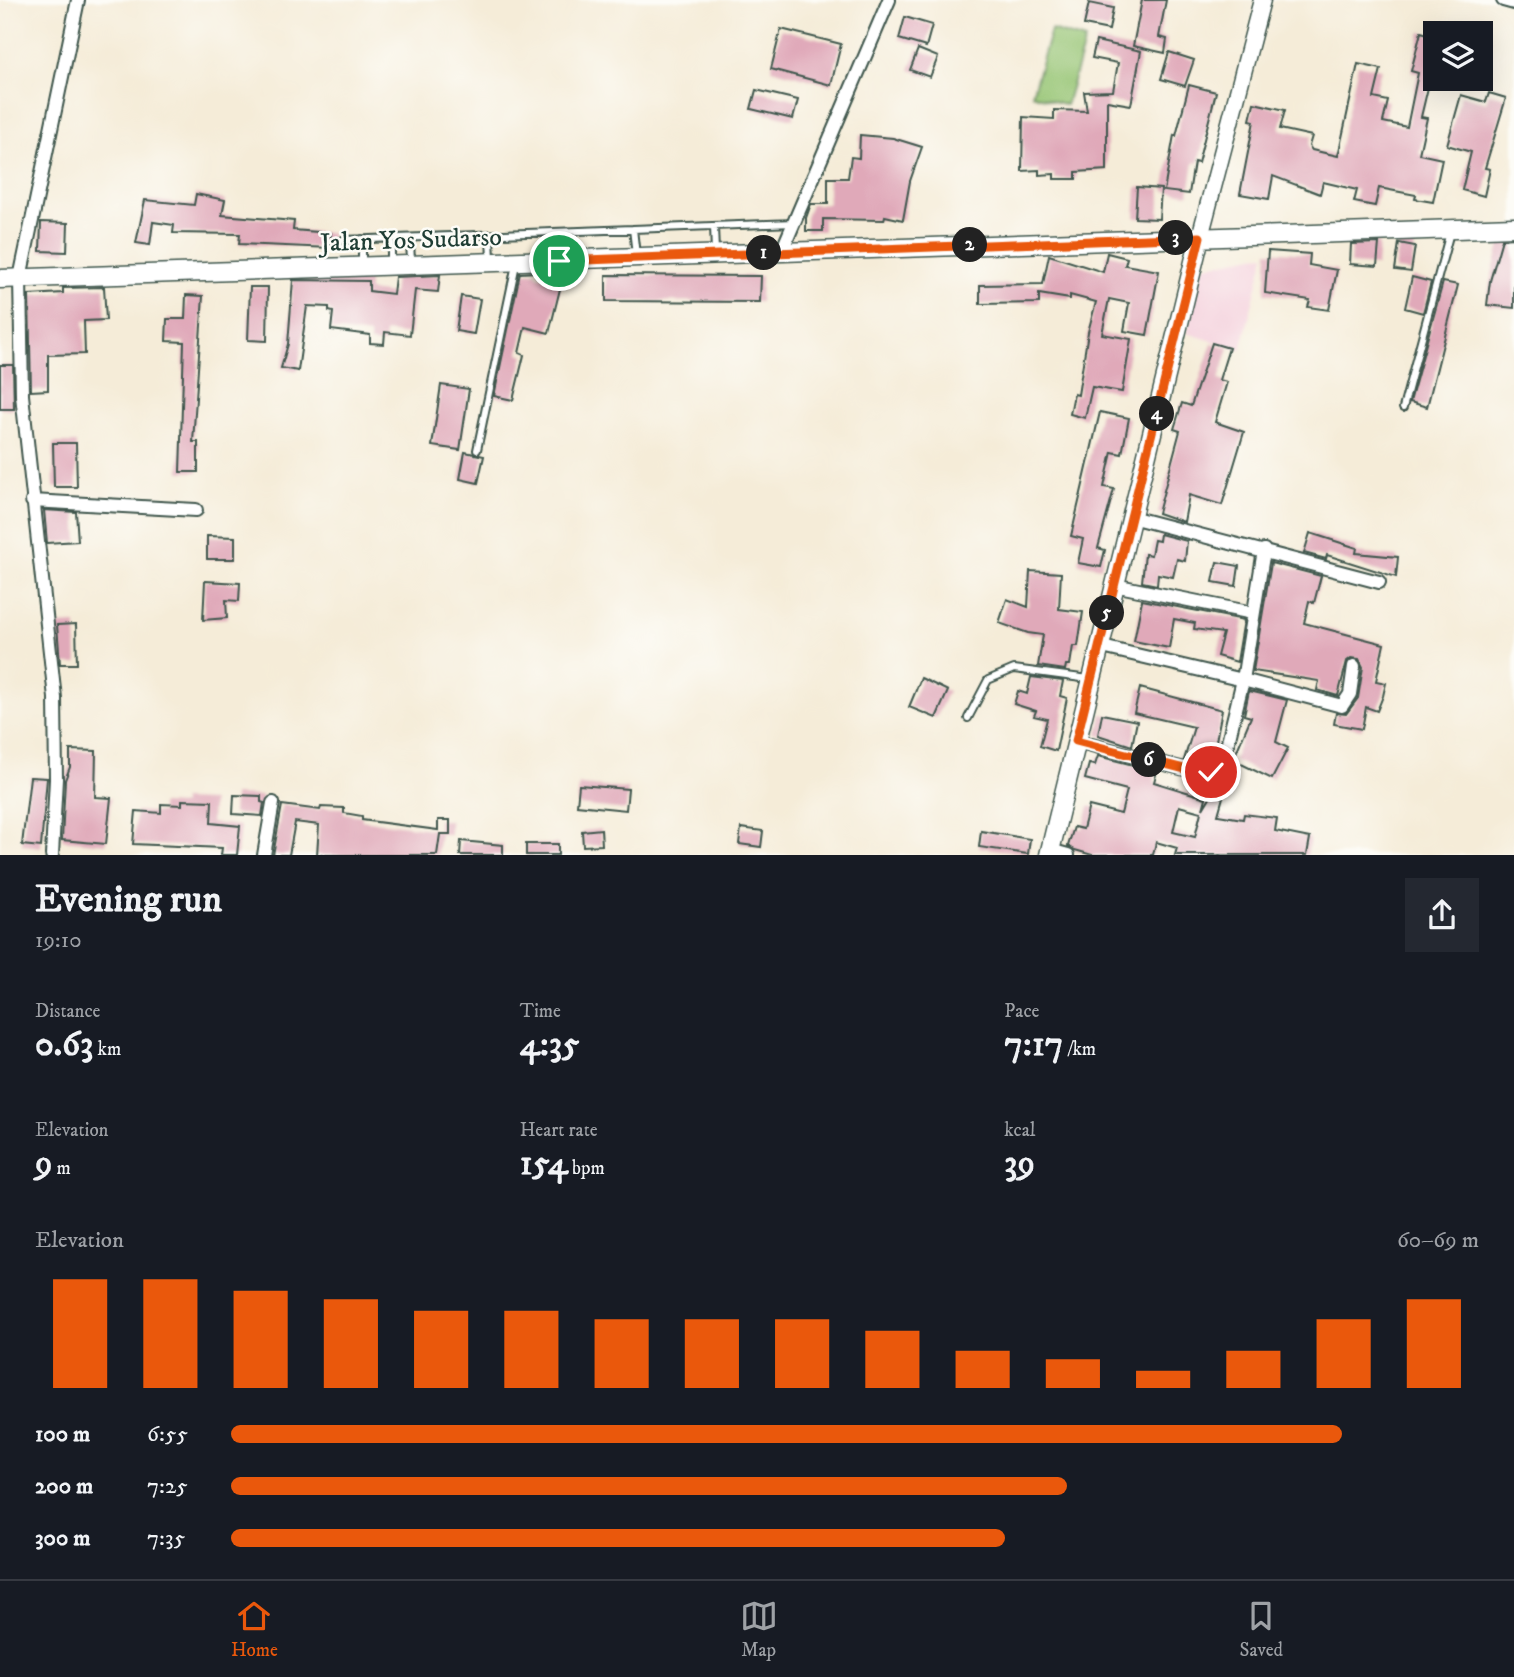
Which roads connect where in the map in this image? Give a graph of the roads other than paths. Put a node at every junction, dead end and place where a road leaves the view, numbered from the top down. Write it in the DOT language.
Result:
graph roads {
  1 [pos="78,0"];
  2 [pos="889,0"];
  3 [pos="1262,0"];
  4 [pos="1503,0"];
  5 [pos="1514,3"];
  6 [pos="796,223"];
  7 [pos="715,226"];
  8 [pos="1514,228"];
  9 [pos="633,229"];
  10 [pos="1451,230"];
  11 [pos="556,232"];
  12 [pos="491,234"];
  13 [pos="410,237"];
  14 [pos="1200,237"];
  15 [pos="391,238"];
  16 [pos="362,239"];
  17 [pos="343,240"];
  18 [pos="781,253"];
  19 [pos="715,255"];
  20 [pos="636,258"];
  21 [pos="559,261"];
  22 [pos="516,262"];
  23 [pos="491,263"];
  24 [pos="412,265"];
  25 [pos="391,266"];
  26 [pos="362,267"];
  27 [pos="20,278"];
  28 [pos="0,279"];
  29 [pos="1403,408"];
  30 [pos="477,450"];
  31 [pos="32,501"];
  32 [pos="196,510"];
  33 [pos="1145,520"];
  34 [pos="1264,550"];
  35 [pos="1379,582"];
  36 [pos="1114,585"];
  37 [pos="1253,613"];
  38 [pos="1098,646"];
  39 [pos="1354,666"];
  40 [pos="1091,679"];
  41 [pos="1243,680"];
  42 [pos="968,718"];
  43 [pos="1076,741"];
  44 [pos="273,803"];
  45 [pos="1049,852"];
  46 [pos="55,854"];
  47 [pos="264,855"];
  48 [pos="1068,855"];
  1 -- 27 [label="street"];
  2 -- 6 [label="street"];
  3 -- 14 [label="street"];
  4 -- 5 [label="street"];
  6 -- 7 [label="lane"];
  6 -- 18 [label="street"];
  7 -- 9 [label="lane"];
  7 -- 19 [label="lane"];
  8 -- 10 [label="main road, Jalan Yos Sudarso"];
  9 -- 11 [label="lane"];
  9 -- 20 [label="lane"];
  10 -- 14 [label="main road, Jalan Yos Sudarso"];
  10 -- 29 [label="lane"];
  11 -- 12 [label="lane"];
  11 -- 21 [label="lane"];
  12 -- 13 [label="lane"];
  12 -- 23 [label="lane"];
  13 -- 15 [label="lane"];
  13 -- 24 [label="lane"];
  14 -- 18 [label="main road, Jalan Yos Sudarso"];
  14 -- 33 [label="main road"];
  15 -- 16 [label="lane"];
  15 -- 25 [label="lane"];
  16 -- 17 [label="lane"];
  16 -- 26 [label="lane"];
  18 -- 19 [label="main road, Jalan Yos Sudarso"];
  19 -- 20 [label="main road, Jalan Yos Sudarso"];
  20 -- 21 [label="main road, Jalan Yos Sudarso"];
  21 -- 22 [label="main road, Jalan Yos Sudarso"];
  22 -- 23 [label="main road, Jalan Yos Sudarso"];
  22 -- 30 [label="lane"];
  23 -- 24 [label="main road, Jalan Yos Sudarso"];
  24 -- 25 [label="main road, Jalan Yos Sudarso"];
  25 -- 26 [label="main road, Jalan Yos Sudarso"];
  26 -- 27 [label="main road, Jalan Yos Sudarso"];
  27 -- 28 [label="main road, Jalan Yos Sudarso"];
  27 -- 31 [label="street"];
  31 -- 32 [label="street"];
  31 -- 46 [label="street"];
  33 -- 34 [label="street"];
  33 -- 36 [label="main road"];
  34 -- 35 [label="street"];
  34 -- 37 [label="street"];
  36 -- 37 [label="street"];
  36 -- 38 [label="main road"];
  37 -- 41 [label="street"];
  38 -- 40 [label="main road"];
  38 -- 41 [label="street"];
  39 -- 41 [label="street"];
  40 -- 42 [label="lane"];
  40 -- 43 [label="main road"];
  41 -- 43 [label="street"];
  43 -- 45 [label="main road"];
  44 -- 47 [label="street"];
  45 -- 48 [label="street"];
}
